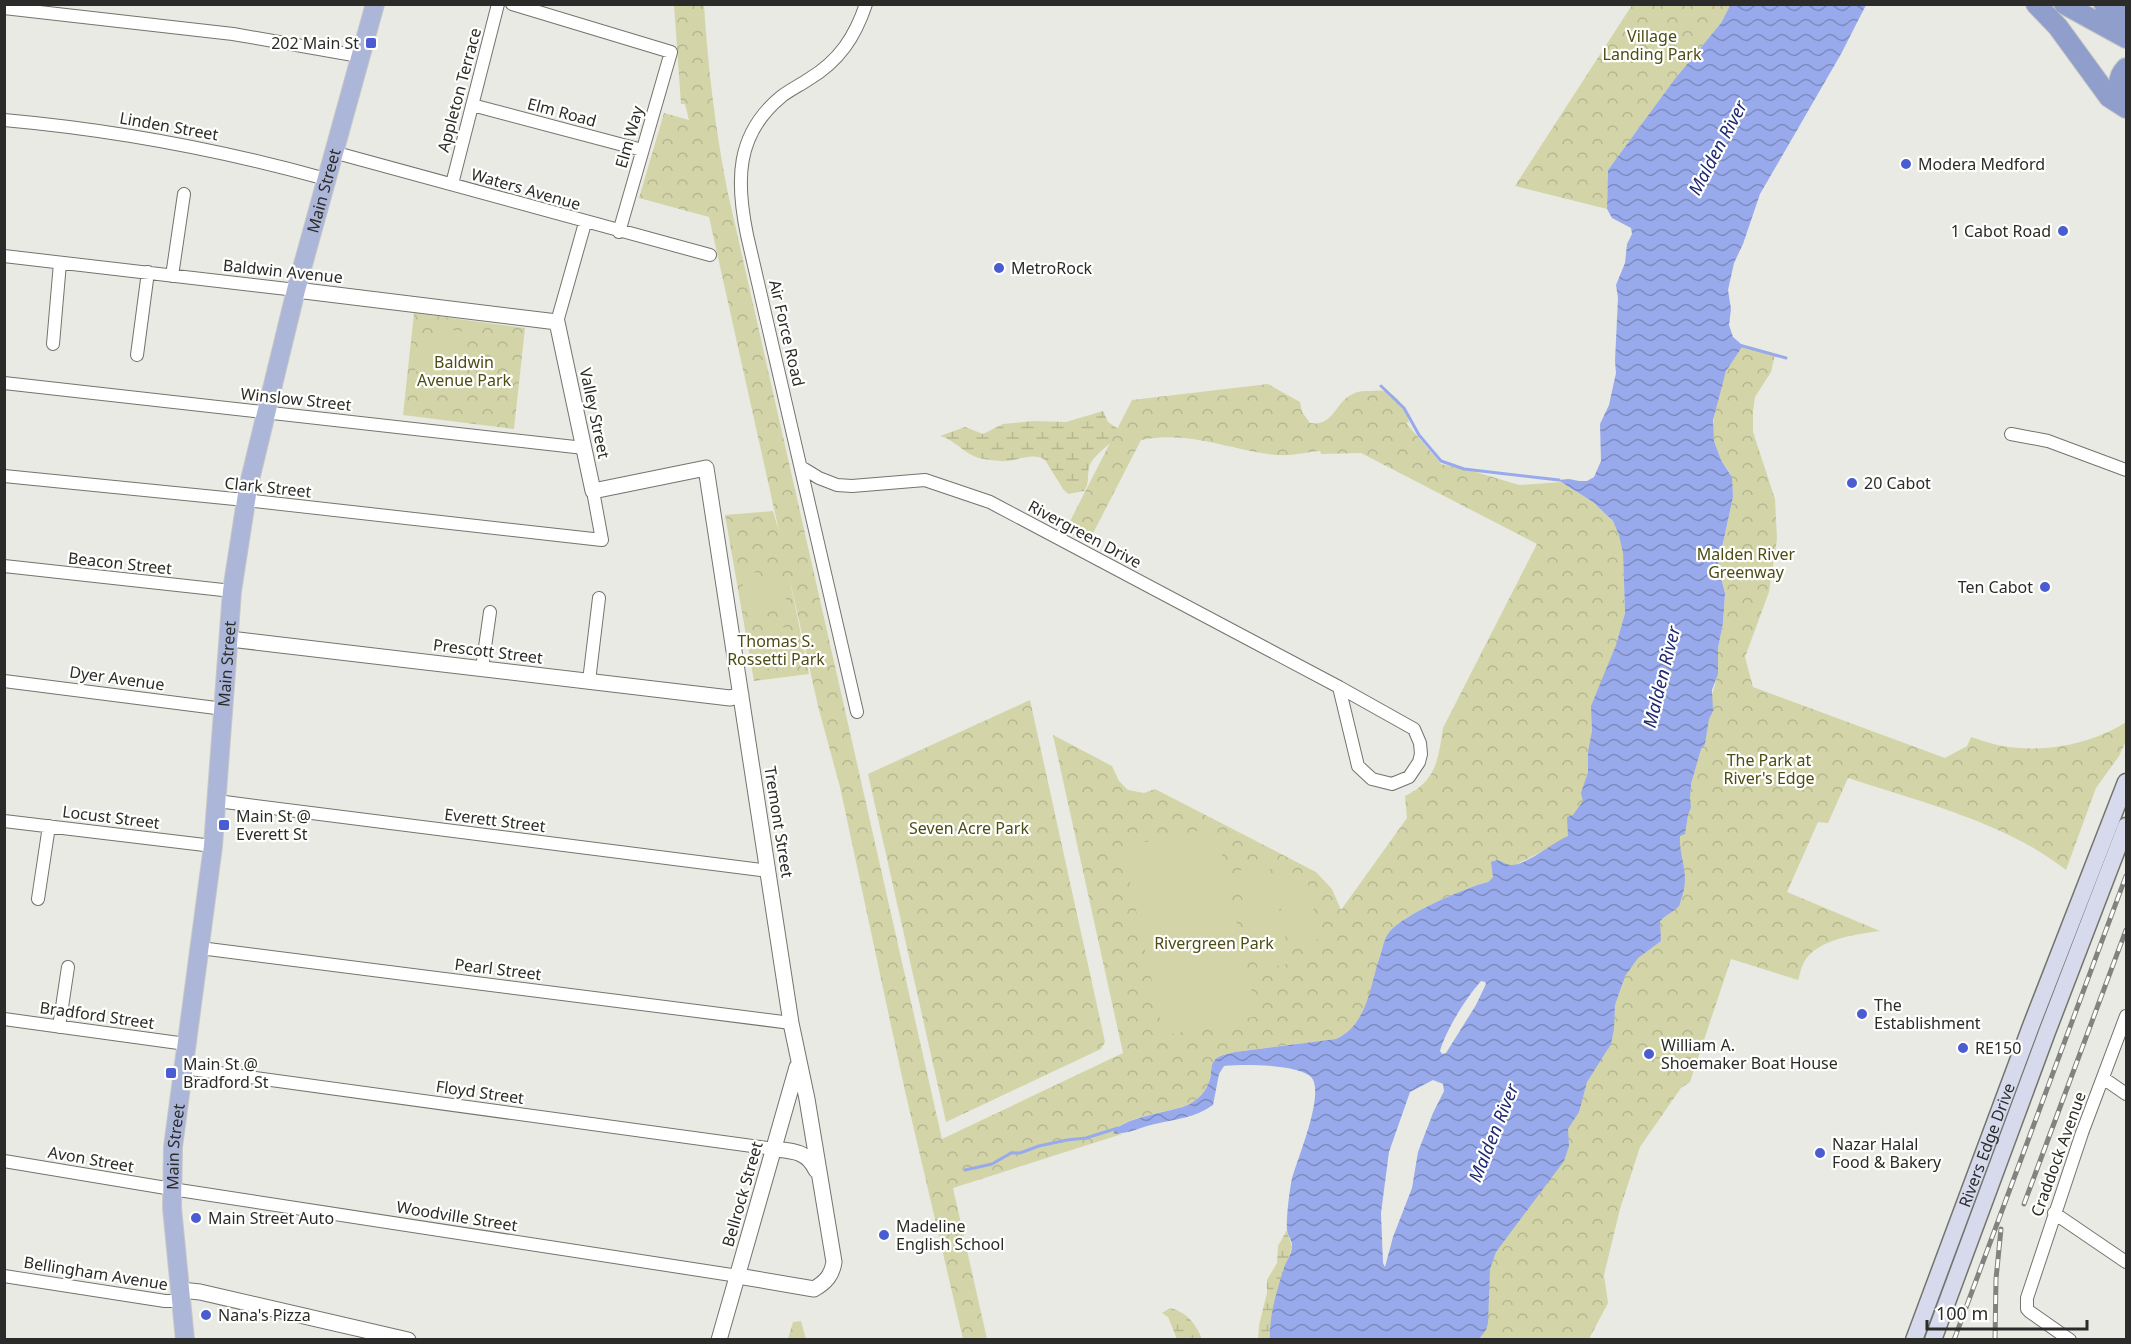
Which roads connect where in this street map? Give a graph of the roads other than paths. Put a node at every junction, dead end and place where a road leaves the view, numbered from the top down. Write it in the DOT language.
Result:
graph roads {
  1 [pos="375,4"];
  2 [pos="498,4"];
  3 [pos="512,4"];
  4 [pos="866,4"];
  5 [pos="2036,4"];
  6 [pos="2064,4"];
  7 [pos="2104,4"];
  8 [pos="4,8"];
  9 [pos="2127,17"];
  10 [pos="2127,38"];
  11 [pos="359,56"];
  12 [pos="2127,68"];
  13 [pos="2127,101"];
  14 [pos="472,105"];
  15 [pos="2127,108"];
  16 [pos="4,120"];
  17 [pos="642,150"];
  18 [pos="333,152"];
  19 [pos="326,179"];
  20 [pos="452,184"];
  21 [pos="184,194"];
  22 [pos="585,223"];
  23 [pos="619,232"];
  24 [pos="711,255"];
  25 [pos="4,256"];
  26 [pos="60,262"];
  27 [pos="148,272"];
  28 [pos="171,276"];
  29 [pos="296,290"];
  30 [pos="557,322"];
  31 [pos="53,345"];
  32 [pos="137,355"];
  33 [pos="4,382"];
  34 [pos="266,413"];
  35 [pos="2011,434"];
  36 [pos="584,448"];
  37 [pos="801,467"];
  38 [pos="2127,470"];
  39 [pos="4,476"];
  40 [pos="593,492"];
  41 [pos="245,500"];
  42 [pos="528,533"];
  43 [pos="4,566"];
  44 [pos="232,591"];
  45 [pos="599,598"];
  46 [pos="490,612"];
  47 [pos="230,639"];
  48 [pos="482,668"];
  49 [pos="4,681"];
  50 [pos="589,681"];
  51 [pos="1339,687"];
  52 [pos="741,695"];
  53 [pos="224,709"];
  54 [pos="857,712"];
  55 [pos="2127,782"];
  56 [pos="217,801"];
  57 [pos="4,821"];
  58 [pos="49,826"];
  59 [pos="2127,826"];
  60 [pos="213,846"];
  61 [pos="769,871"];
  62 [pos="38,899"];
  63 [pos="200,948"];
  64 [pos="68,967"];
  65 [pos="2127,1016"];
  66 [pos="4,1019"];
  67 [pos="791,1023"];
  68 [pos="60,1027"];
  69 [pos="186,1044"];
  70 [pos="797,1058"];
  71 [pos="183,1068"];
  72 [pos="2103,1078"];
  73 [pos="2127,1094"];
  74 [pos="774,1149"];
  75 [pos="4,1161"];
  76 [pos="820,1181"];
  77 [pos="172,1189"];
  78 [pos="2054,1213"];
  79 [pos="2127,1262"];
  80 [pos="4,1276"];
  81 [pos="738,1276"];
  82 [pos="181,1296"];
  83 [pos="185,1340"];
  84 [pos="408,1340"];
  85 [pos="719,1340"];
  86 [pos="1914,1340"];
  87 [pos="1933,1340"];
  88 [pos="2070,1340"];
  1 -- 11 [label="main road, Main Street"];
  2 -- 14 [label="street, Appleton Terrace"];
  3 -- 17 [label="street, Elm Way"];
  4 -- 37 [label="street, Air Force Road"];
  5 -- 15 [label="highway"];
  6 -- 10 [label="highway"];
  7 -- 9 [label="highway"];
  8 -- 11 [label="street"];
  11 -- 18 [label="main road, Main Street"];
  12 -- 13 [label="highway"];
  14 -- 17 [label="street, Elm Road"];
  14 -- 20 [label="street, Appleton Terrace"];
  16 -- 19 [label="street, Linden Street"];
  17 -- 23 [label="street, Elm Way"];
  18 -- 19 [label="main road, Main Street"];
  18 -- 20 [label="street, Waters Avenue"];
  19 -- 29 [label="main road, Main Street"];
  20 -- 22 [label="street, Waters Avenue"];
  21 -- 28 [label="street"];
  22 -- 23 [label="street, Waters Avenue"];
  22 -- 30 [label="street, Valley Street"];
  23 -- 24 [label="street, Waters Avenue"];
  25 -- 26 [label="street, Baldwin Avenue"];
  26 -- 27 [label="street, Baldwin Avenue"];
  26 -- 31 [label="street"];
  27 -- 28 [label="street, Baldwin Avenue"];
  27 -- 32 [label="street"];
  28 -- 29 [label="street, Baldwin Avenue"];
  29 -- 30 [label="street, Baldwin Avenue"];
  29 -- 34 [label="main road, Main Street"];
  30 -- 36 [label="street, Valley Street"];
  33 -- 34 [label="street, Winslow Street"];
  34 -- 36 [label="street, Winslow Street"];
  34 -- 41 [label="main road, Main Street"];
  35 -- 38 [label="street"];
  36 -- 40 [label="street, Valley Street"];
  37 -- 51 [label="street, Rivergreen Drive"];
  37 -- 54 [label="street, Air Force Road"];
  39 -- 41 [label="street, Clark Street"];
  40 -- 42 [label="street, Valley Street"];
  40 -- 52 [label="street, Tremont Street"];
  41 -- 42 [label="street, Clark Street"];
  41 -- 44 [label="main road, Main Street"];
  43 -- 44 [label="street, Beacon Street"];
  44 -- 47 [label="main road, Main Street"];
  45 -- 50 [label="street"];
  46 -- 48 [label="street"];
  47 -- 48 [label="street, Prescott Street"];
  47 -- 53 [label="main road, Main Street"];
  48 -- 50 [label="street, Prescott Street"];
  49 -- 53 [label="street, Dyer Avenue"];
  50 -- 52 [label="street, Prescott Street"];
  51 -- 51 [label="street, Rivergreen Drive"];
  52 -- 61 [label="street, Tremont Street"];
  53 -- 56 [label="main road, Main Street"];
  55 -- 86 [label="main road, Rivers Edge Drive"];
  56 -- 60 [label="main road, Main Street"];
  56 -- 61 [label="street, Everett Street"];
  57 -- 58 [label="street, Locust Street"];
  58 -- 60 [label="street, Locust Street"];
  58 -- 62 [label="street"];
  59 -- 87 [label="main road, Rivers Edge Drive"];
  60 -- 63 [label="main road, Main Street"];
  61 -- 67 [label="street, Tremont Street"];
  63 -- 67 [label="street, Pearl Street"];
  63 -- 69 [label="main road, Main Street"];
  64 -- 68 [label="street"];
  65 -- 72 [label="street, Craddock Avenue"];
  66 -- 68 [label="street, Bradford Street"];
  67 -- 70 [label="street, Tremont Street"];
  68 -- 69 [label="street, Bradford Street"];
  69 -- 71 [label="main road, Main Street"];
  70 -- 74 [label="street, Bellrock Street"];
  70 -- 76 [label="street, Tremont Street"];
  71 -- 74 [label="street, Floyd Street"];
  71 -- 77 [label="main road, Main Street"];
  72 -- 73 [label="street"];
  72 -- 78 [label="street, Craddock Avenue"];
  74 -- 76 [label="street, Tremont Street"];
  74 -- 81 [label="street, Bellrock Street"];
  75 -- 77 [label="street, Avon Street"];
  76 -- 81 [label="street, Tremont Street"];
  77 -- 81 [label="street, Woodville Street"];
  77 -- 82 [label="main road, Main Street"];
  78 -- 79 [label="street"];
  78 -- 88 [label="street, Craddock Avenue"];
  80 -- 82 [label="street, Bellingham Avenue"];
  81 -- 85 [label="street, Bellrock Street"];
  82 -- 83 [label="main road, Main Street"];
  82 -- 84 [label="street"];
}
